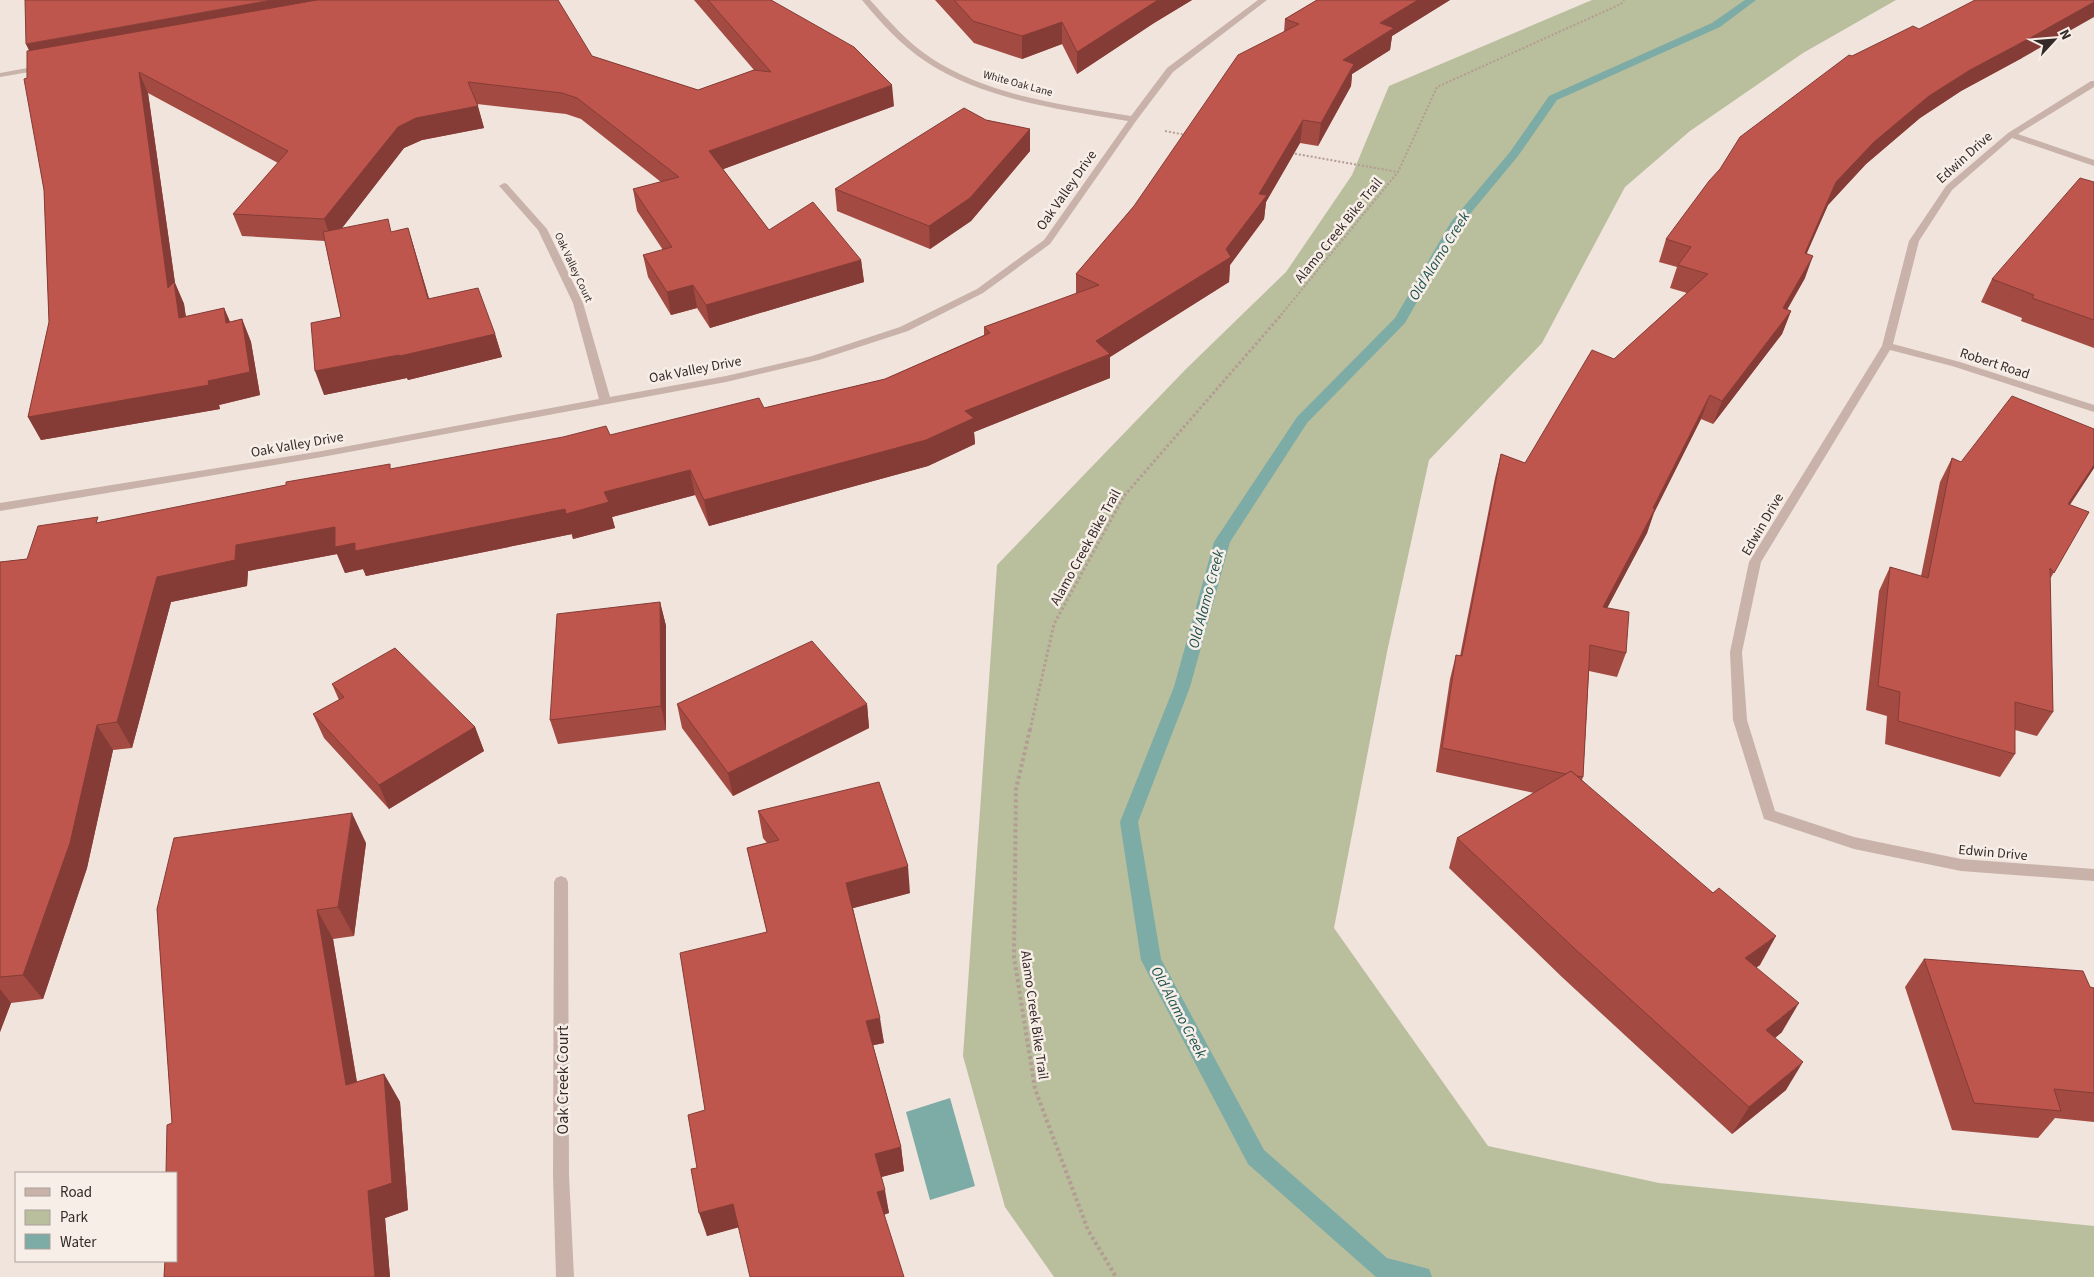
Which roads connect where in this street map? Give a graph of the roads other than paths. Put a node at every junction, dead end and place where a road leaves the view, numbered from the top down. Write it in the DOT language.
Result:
graph roads {
  1 [pos="866,0"];
  2 [pos="1262,0"];
  3 [pos="52,66"];
  4 [pos="0,75"];
  5 [pos="2094,83"];
  6 [pos="1133,119"];
  7 [pos="2011,135"];
  8 [pos="2094,163"];
  9 [pos="504,186"];
  10 [pos="1887,346"];
  11 [pos="605,400"];
  12 [pos="2094,409"];
  13 [pos="0,508"];
  14 [pos="2094,876"];
  15 [pos="561,882"];
  16 [pos="565,1277"];
  1 -- 6 [label="street, White Oak Lane"];
  2 -- 6 [label="street, Oak Valley Drive"];
  3 -- 4 [label="street"];
  5 -- 7 [label="street, Edwin Drive"];
  6 -- 11 [label="street, Oak Valley Drive"];
  7 -- 8 [label="street"];
  7 -- 10 [label="street, Edwin Drive"];
  9 -- 11 [label="street, Oak Valley Court"];
  10 -- 12 [label="street, Robert Road"];
  10 -- 14 [label="street, Edwin Drive"];
  11 -- 13 [label="street, Oak Valley Drive"];
  15 -- 16 [label="street, Oak Creek Court"];
}
